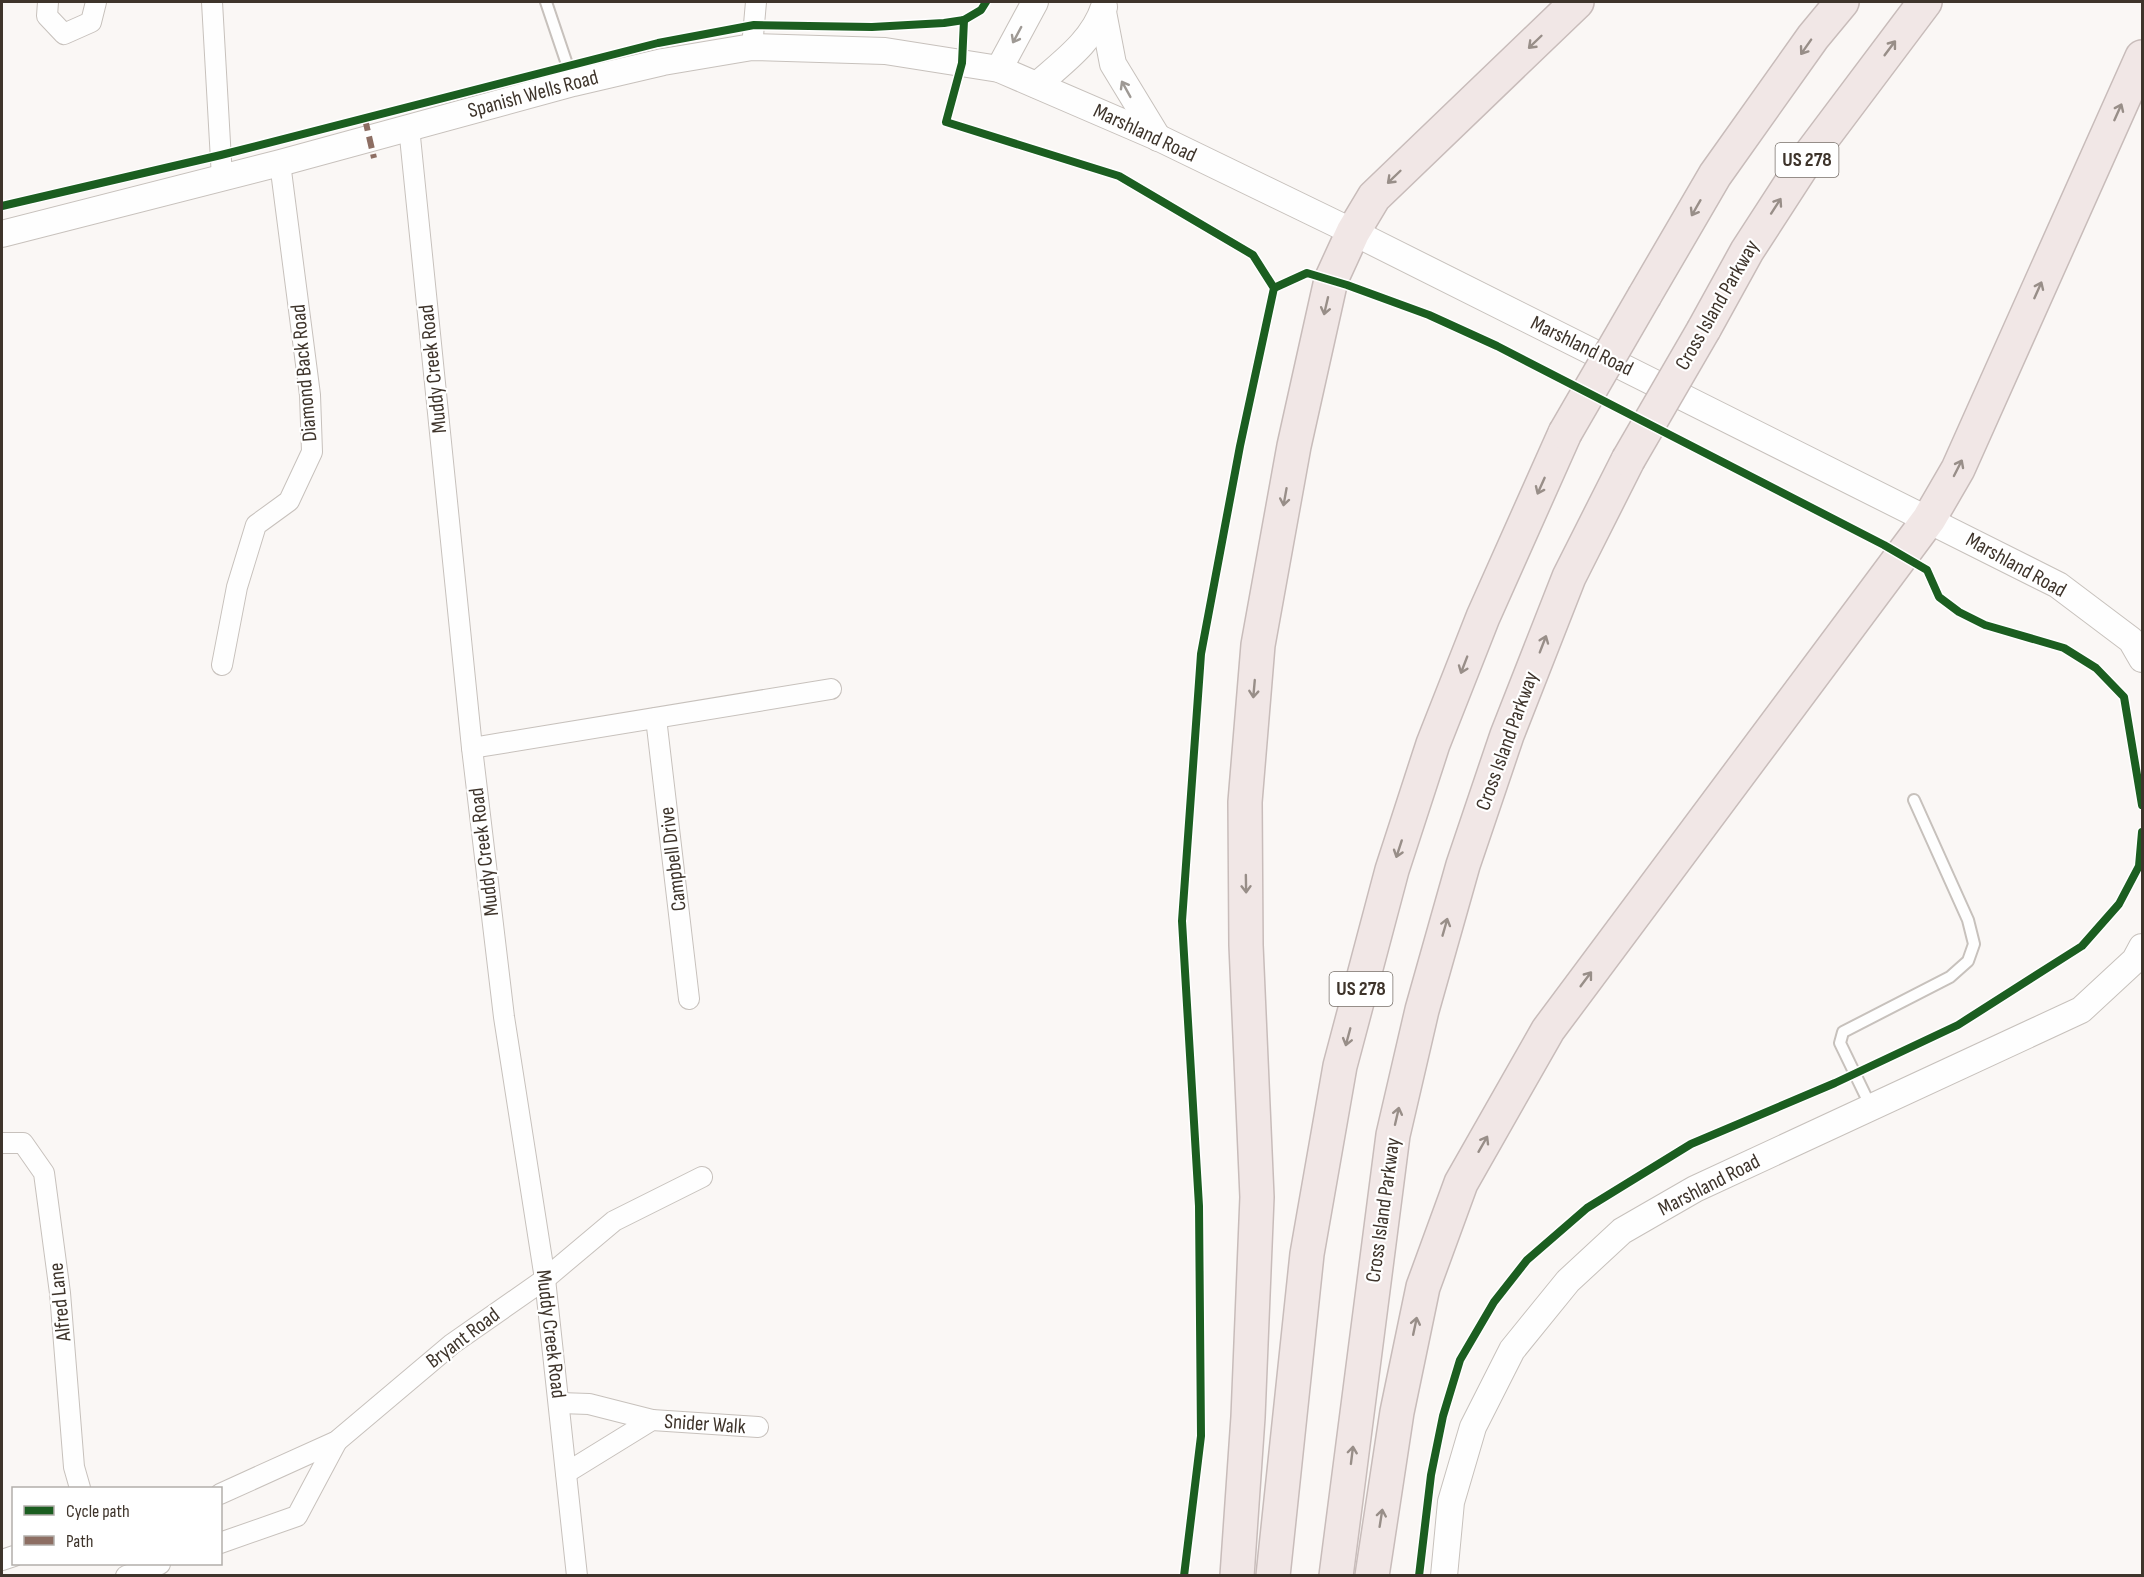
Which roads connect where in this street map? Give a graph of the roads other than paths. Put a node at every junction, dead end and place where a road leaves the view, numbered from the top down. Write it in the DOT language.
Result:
graph roads {
  1 [pos="48,2"];
  2 [pos="96,2"];
  3 [pos="212,2"];
  4 [pos="546,2"];
  5 [pos="756,2"];
  6 [pos="1035,2"];
  7 [pos="1577,2"];
  8 [pos="1842,2"];
  9 [pos="1925,2"];
  10 [pos="1104,7"];
  11 [pos="752,47"];
  12 [pos="2142,57"];
  13 [pos="999,69"];
  14 [pos="573,83"];
  15 [pos="1037,85"];
  16 [pos="409,127"];
  17 [pos="1158,138"];
  18 [pos="280,163"];
  19 [pos="222,178"];
  20 [pos="1353,232"];
  21 [pos="2,234"];
  22 [pos="1929,519"];
  23 [pos="2142,659"];
  24 [pos="222,665"];
  25 [pos="831,689"];
  26 [pos="656,718"];
  27 [pos="472,748"];
  28 [pos="1914,800"];
  29 [pos="2142,946"];
  30 [pos="690,999"];
  31 [pos="1871,1107"];
  32 [pos="2,1143"];
  33 [pos="702,1177"];
  34 [pos="545,1279"];
  35 [pos="560,1403"];
  36 [pos="652,1420"];
  37 [pos="758,1427"];
  38 [pos="337,1441"];
  39 [pos="566,1473"];
  40 [pos="80,1487"];
  41 [pos="222,1493"];
  42 [pos="222,1542"];
  43 [pos="154,1565"];
  44 [pos="126,1575"];
  45 [pos="577,1575"];
  46 [pos="1238,1575"];
  47 [pos="1273,1575"];
  48 [pos="1336,1575"];
  49 [pos="1372,1575"];
  50 [pos="1444,1575"];
  1 -- 2 [label="street"];
  3 -- 19 [label="street"];
  4 -- 14 [label="lane"];
  5 -- 11 [label="street"];
  6 -- 13 [label="street, one-way"];
  7 -- 20 [label="highway, one-way"];
  8 -- 47 [label="highway, US 278, one-way, bridge"];
  48 -- 9 [label="highway, Cross Island Parkway / US 278, one-way, bridge"];
  10 -- 15 [label="street"];
  17 -- 10 [label="street, one-way"];
  11 -- 13 [label="street, Spanish Wells Road"];
  11 -- 14 [label="street, Spanish Wells Road"];
  22 -- 12 [label="highway, one-way"];
  13 -- 15 [label="street, Marshland Road"];
  14 -- 16 [label="street, Spanish Wells Road"];
  15 -- 17 [label="street, Marshland Road"];
  16 -- 18 [label="street, Spanish Wells Road"];
  16 -- 27 [label="street, Muddy Creek Road"];
  17 -- 20 [label="street, Marshland Road"];
  18 -- 19 [label="street, Spanish Wells Road"];
  18 -- 24 [label="street, Diamond Back Road"];
  19 -- 21 [label="street, Spanish Wells Road"];
  20 -- 22 [label="street, Marshland Road"];
  20 -- 46 [label="highway, one-way"];
  22 -- 23 [label="street, Marshland Road"];
  49 -- 22 [label="highway, one-way"];
  25 -- 26 [label="street"];
  26 -- 27 [label="street"];
  26 -- 30 [label="street, Campbell Drive"];
  27 -- 34 [label="street, Muddy Creek Road"];
  28 -- 31 [label="lane"];
  29 -- 31 [label="street, Marshland Road"];
  31 -- 50 [label="street, Marshland Road"];
  32 -- 40 [label="street, Alfred Lane"];
  33 -- 34 [label="street, Bryant Road"];
  34 -- 35 [label="street, Muddy Creek Road"];
  34 -- 38 [label="street, Bryant Road"];
  35 -- 36 [label="street, Snider Walk"];
  35 -- 39 [label="street, Muddy Creek Road"];
  36 -- 37 [label="street, Snider Walk"];
  36 -- 39 [label="street, Snider Walk"];
  38 -- 41 [label="street, Bryant Road"];
  38 -- 42 [label="street"];
  39 -- 45 [label="street, Muddy Creek Road"];
  43 -- 44 [label="street"];
}
